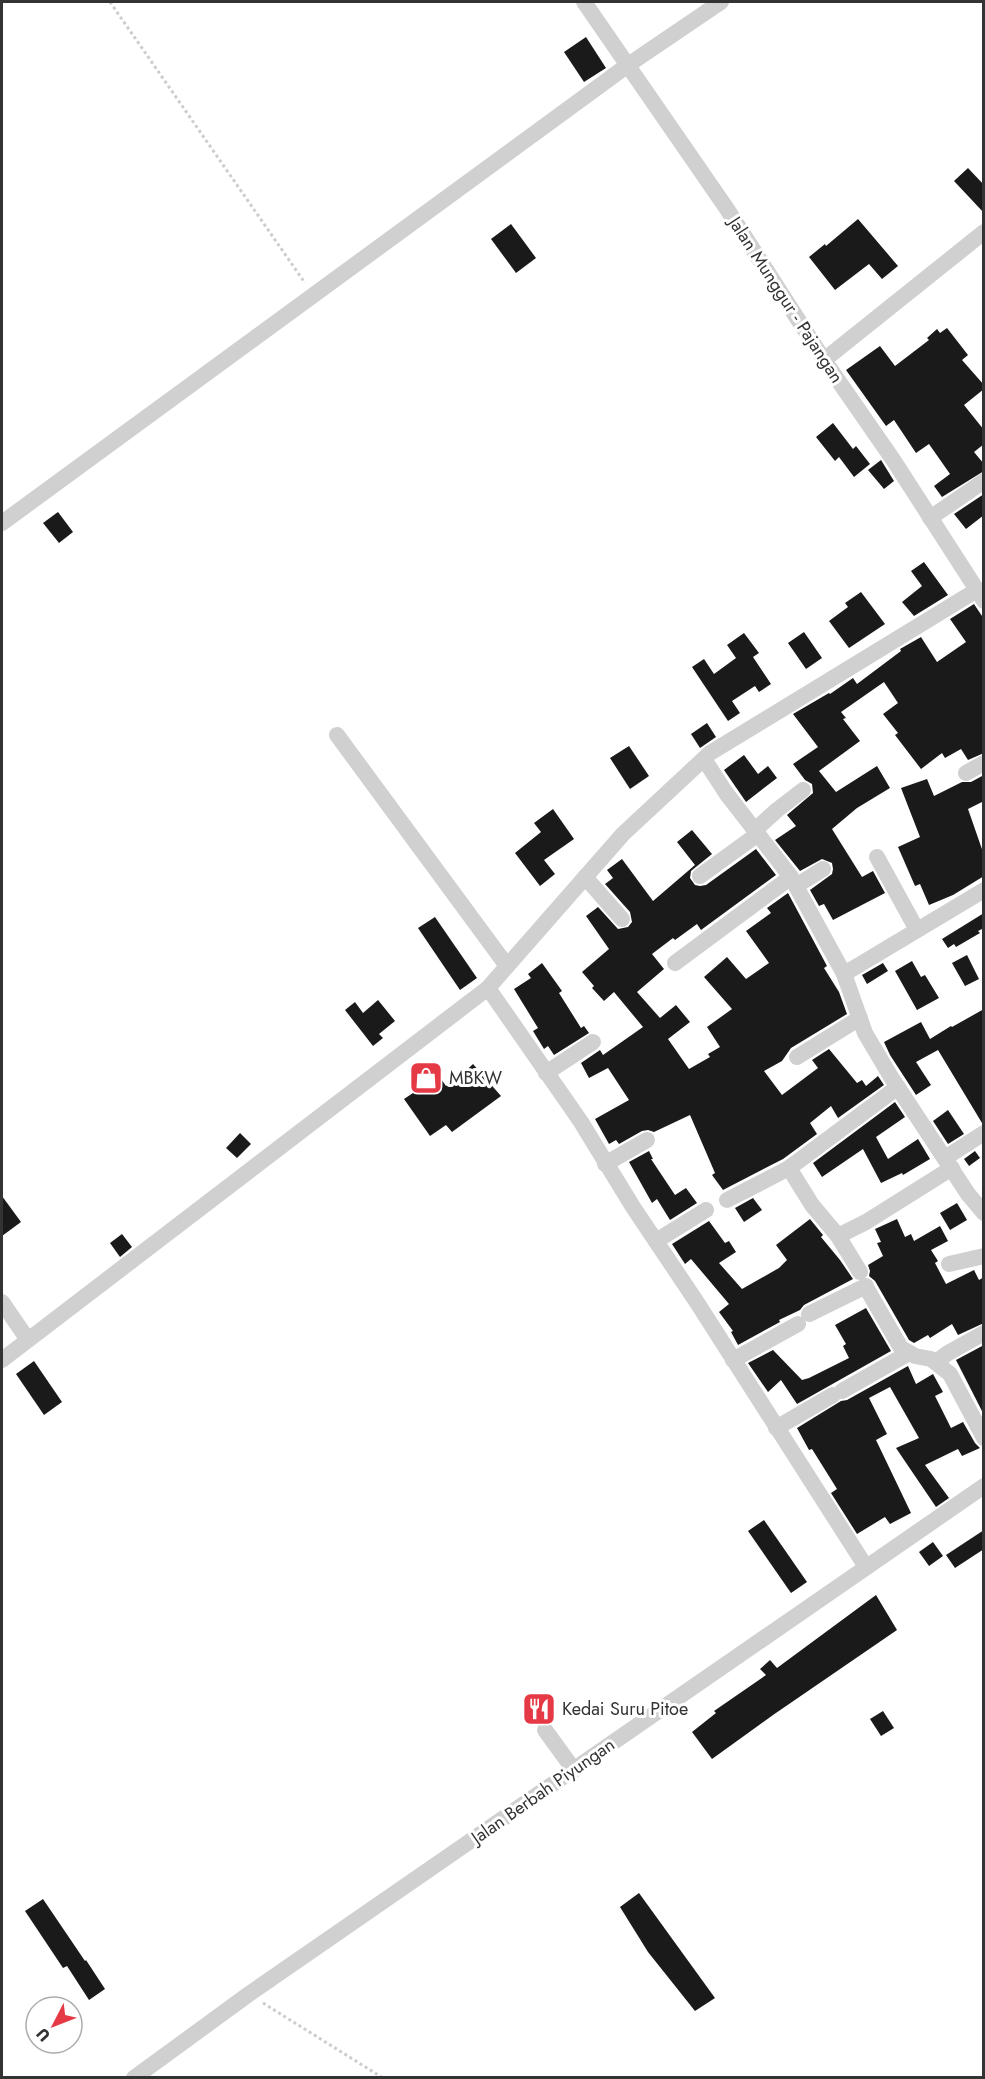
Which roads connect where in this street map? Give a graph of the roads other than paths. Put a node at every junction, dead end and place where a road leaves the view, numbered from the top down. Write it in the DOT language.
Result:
graph roads {
  1 [pos="584,2"];
  2 [pos="721,2"];
  3 [pos="628,65"];
  4 [pos="984,232"];
  5 [pos="824,360"];
  6 [pos="984,481"];
  7 [pos="930,518"];
  8 [pos="2,523"];
  9 [pos="980,595"];
  10 [pos="338,735"];
  11 [pos="704,759"];
  12 [pos="984,763"];
  13 [pos="966,772"];
  14 [pos="803,790"];
  15 [pos="757,832"];
  16 [pos="877,857"];
  17 [pos="823,869"];
  18 [pos="700,876"];
  19 [pos="585,877"];
  20 [pos="793,881"];
  21 [pos="984,890"];
  22 [pos="622,920"];
  23 [pos="917,930"];
  24 [pos="675,963"];
  25 [pos="507,966"];
  26 [pos="844,974"];
  27 [pos="488,988"];
  28 [pos="860,1018"];
  29 [pos="593,1042"];
  30 [pos="797,1057"];
  31 [pos="546,1073"];
  32 [pos="898,1088"];
  33 [pos="984,1133"];
  34 [pos="647,1140"];
  35 [pos="948,1163"];
  36 [pos="605,1164"];
  37 [pos="789,1168"];
  38 [pos="727,1200"];
  39 [pos="706,1210"];
  40 [pos="984,1214"];
  41 [pos="838,1236"];
  42 [pos="656,1242"];
  43 [pos="984,1256"];
  44 [pos="949,1264"];
  45 [pos="864,1282"];
  46 [pos="2,1302"];
  47 [pos="984,1333"];
  48 [pos="28,1340"];
  49 [pos="909,1353"];
  50 [pos="2,1360"];
  51 [pos="733,1360"];
  52 [pos="936,1362"];
  53 [pos="776,1428"];
  54 [pos="984,1438"];
  55 [pos="984,1486"];
  56 [pos="866,1567"];
  57 [pos="545,1730"];
  58 [pos="574,1770"];
  59 [pos="134,2078"];
  1 -- 3 [label="street, Jalan Munggur - Pajangan"];
  2 -- 3 [label="street"];
  3 -- 5 [label="street, Jalan Munggur - Pajangan"];
  3 -- 8 [label="street"];
  4 -- 5 [label="street"];
  5 -- 7 [label="street, Jalan Munggur - Pajangan"];
  6 -- 7 [label="street"];
  7 -- 9 [label="street, Jalan Munggur - Pajangan"];
  9 -- 11 [label="street"];
  10 -- 25 [label="street"];
  11 -- 15 [label="street"];
  11 -- 19 [label="street"];
  12 -- 13 [label="street"];
  14 -- 15 [label="street"];
  15 -- 18 [label="street"];
  15 -- 20 [label="street"];
  16 -- 23 [label="street"];
  17 -- 20 [label="street"];
  19 -- 22 [label="street"];
  19 -- 25 [label="street"];
  20 -- 24 [label="street"];
  20 -- 26 [label="street"];
  21 -- 23 [label="street"];
  23 -- 26 [label="street"];
  25 -- 27 [label="street"];
  26 -- 28 [label="street"];
  27 -- 31 [label="street"];
  27 -- 48 [label="street"];
  28 -- 30 [label="street"];
  28 -- 32 [label="street"];
  29 -- 31 [label="street"];
  31 -- 36 [label="street"];
  32 -- 35 [label="street"];
  32 -- 37 [label="street"];
  33 -- 35 [label="street"];
  34 -- 36 [label="street"];
  35 -- 40 [label="street"];
  35 -- 41 [label="street"];
  36 -- 42 [label="street"];
  37 -- 38 [label="street"];
  37 -- 41 [label="street"];
  39 -- 42 [label="street"];
  41 -- 45 [label="street"];
  42 -- 51 [label="street"];
  43 -- 44 [label="street"];
  45 -- 49 [label="street"];
  45 -- 51 [label="street"];
  46 -- 48 [label="street"];
  47 -- 52 [label="street"];
  48 -- 50 [label="street"];
  49 -- 52 [label="street"];
  49 -- 53 [label="street"];
  51 -- 53 [label="street"];
  52 -- 54 [label="street"];
  53 -- 56 [label="street"];
  55 -- 56 [label="street, Jalan Berbah Piyungan"];
  56 -- 58 [label="street, Jalan Berbah Piyungan"];
  57 -- 58 [label="street"];
  58 -- 59 [label="street, Jalan Berbah Piyungan"];
}
